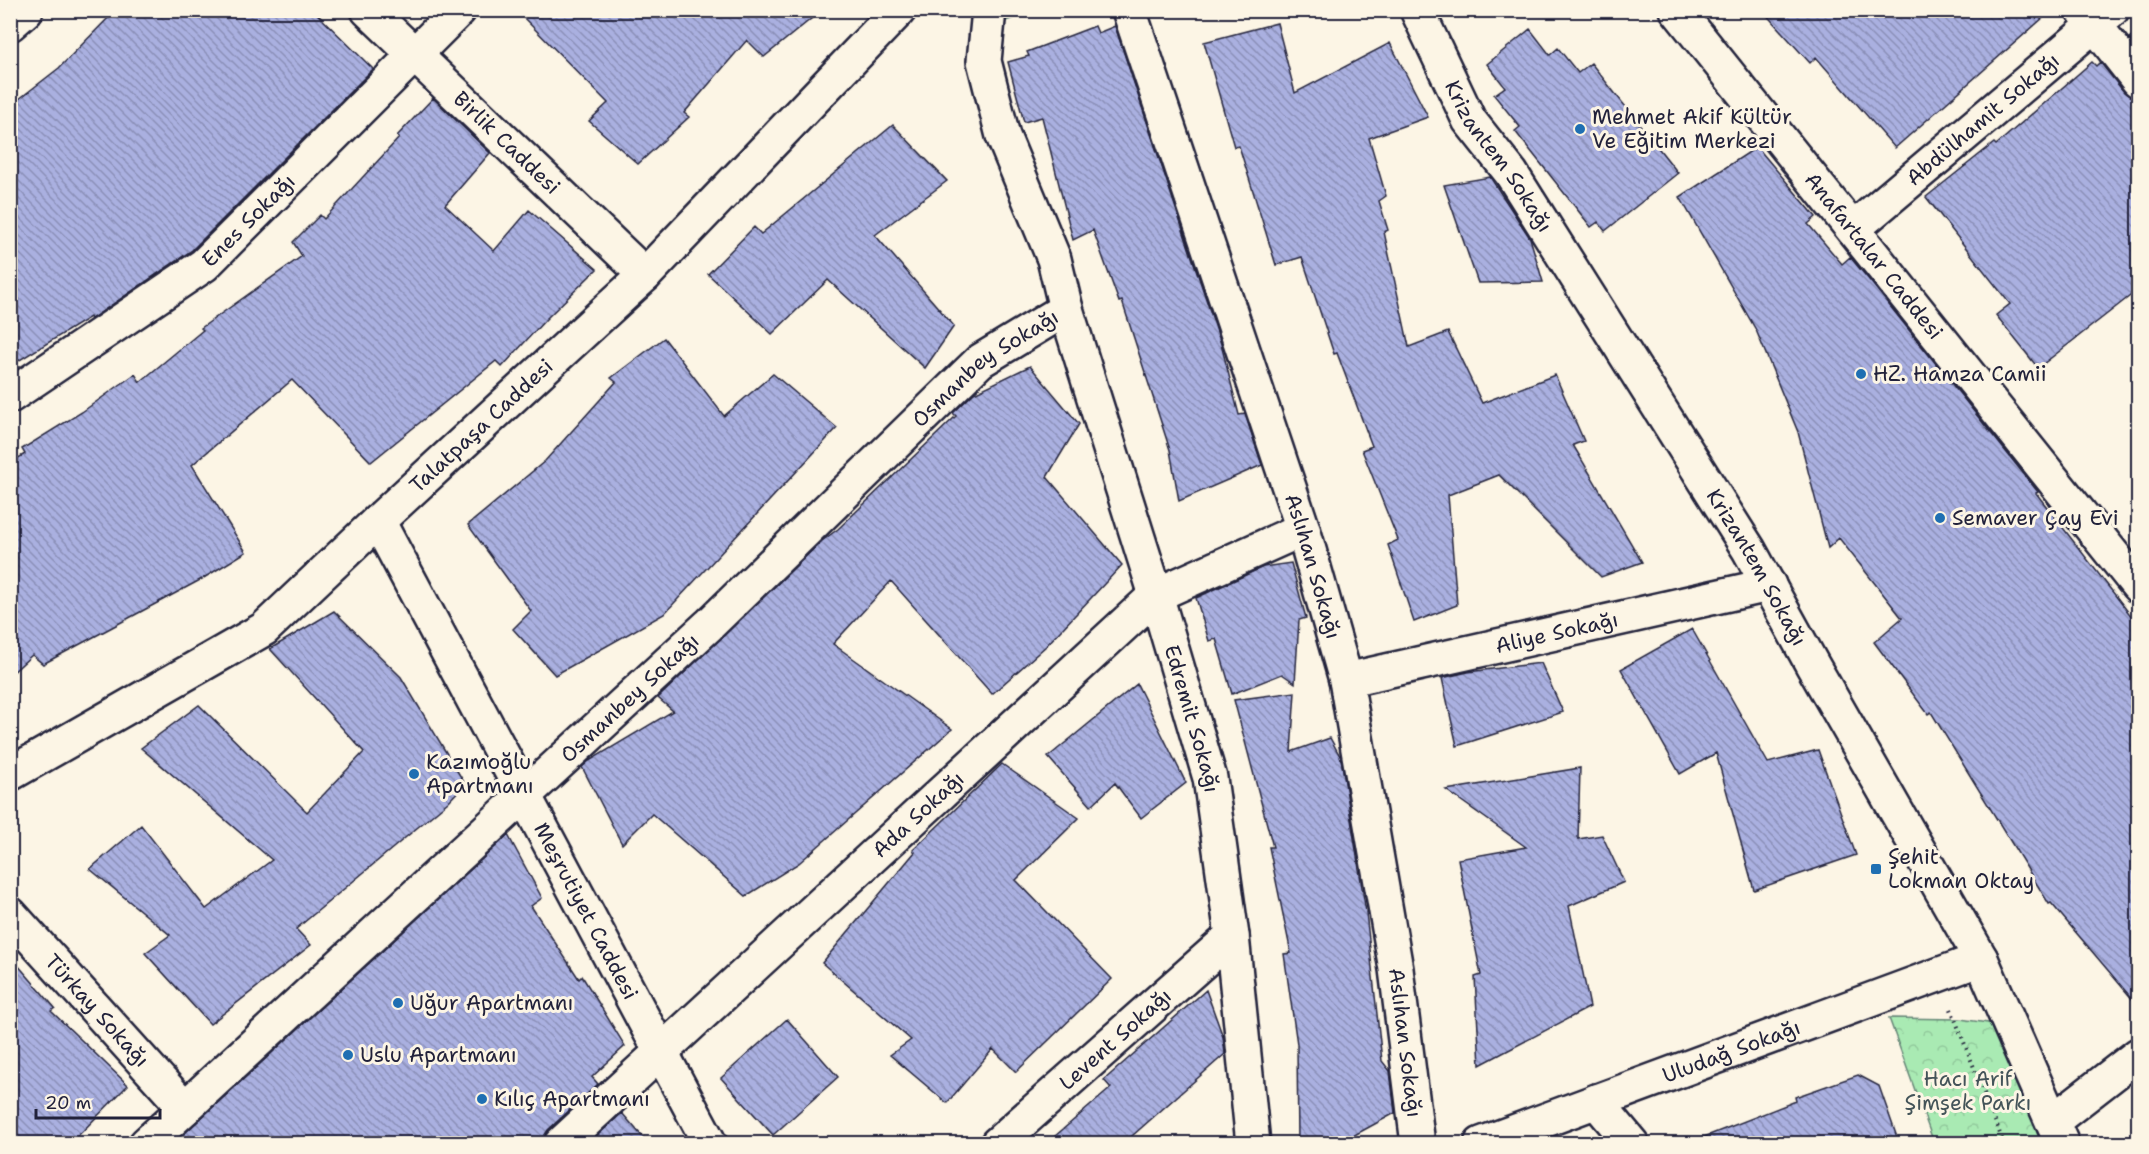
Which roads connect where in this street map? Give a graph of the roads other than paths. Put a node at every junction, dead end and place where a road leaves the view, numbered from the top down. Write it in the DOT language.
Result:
graph roads {
  1 [pos="26,10"];
  2 [pos="368,10"];
  3 [pos="459,10"];
  4 [pos="899,10"];
  5 [pos="989,10"];
  6 [pos="1129,10"];
  7 [pos="1418,10"];
  8 [pos="1677,10"];
  9 [pos="2097,16"];
  10 [pos="10,24"];
  11 [pos="415,55"];
  12 [pos="2139,80"];
  13 [pos="1853,229"];
  14 [pos="645,275"];
  15 [pos="1066,309"];
  16 [pos="10,396"];
  17 [pos="378,521"];
  18 [pos="1303,529"];
  19 [pos="1769,585"];
  20 [pos="2139,586"];
  21 [pos="1156,595"];
  22 [pos="1346,680"];
  23 [pos="10,774"];
  24 [pos="525,795"];
  25 [pos="10,914"];
  26 [pos="1232,936"];
  27 [pos="1981,959"];
  28 [pos="660,1050"];
  29 [pos="2139,1055"];
  30 [pos="1596,1101"];
  31 [pos="185,1108"];
  32 [pos="2057,1132"];
  33 [pos="146,1143"];
  34 [pos="561,1143"];
  35 [pos="710,1143"];
  36 [pos="997,1143"];
  37 [pos="1253,1143"];
  38 [pos="1418,1143"];
  39 [pos="1481,1143"];
  40 [pos="1632,1143"];
  1 -- 10 [label="street"];
  2 -- 11 [label="street, Birlik Caddesi"];
  3 -- 11 [label="street, Enes Sokağı"];
  4 -- 14 [label="street, Talatpaşa Caddesi"];
  5 -- 15 [label="street, Edremit Sokağı"];
  6 -- 18 [label="street, Aslıhan Sokağı"];
  7 -- 19 [label="street, Krizantem Sokağı"];
  8 -- 13 [label="street, Anafartalar Caddesi"];
  9 -- 12 [label="street"];
  9 -- 13 [label="street, Abdülhamit Sokağı"];
  11 -- 14 [label="street, Birlik Caddesi"];
  11 -- 16 [label="street, Enes Sokağı"];
  13 -- 20 [label="street, Anafartalar Caddesi"];
  14 -- 17 [label="street, Talatpaşa Caddesi"];
  15 -- 21 [label="street, Edremit Sokağı"];
  15 -- 24 [label="street, Osmanbey Sokağı"];
  17 -- 23 [label="street, Talatpaşa Caddesi"];
  17 -- 24 [label="street, Meşrutiyet Caddesi"];
  18 -- 21 [label="street, Ada Sokağı"];
  18 -- 22 [label="street, Aslıhan Sokağı"];
  19 -- 22 [label="street, Aliye Sokağı"];
  19 -- 27 [label="street, Krizantem Sokağı"];
  21 -- 26 [label="street, Edremit Sokağı"];
  21 -- 28 [label="street, Ada Sokağı"];
  22 -- 38 [label="street, Aslıhan Sokağı"];
  24 -- 28 [label="street, Meşrutiyet Caddesi"];
  24 -- 31 [label="street, Osmanbey Sokağı"];
  25 -- 31 [label="street, Türkay Sokağı"];
  26 -- 36 [label="street, Levent Sokağı"];
  26 -- 37 [label="street, Edremit Sokağı"];
  27 -- 30 [label="street, Uludağ Sokağı"];
  27 -- 32 [label="street, Krizantem Sokağı"];
  28 -- 34 [label="street, Ada Sokağı"];
  28 -- 35 [label="street, Meşrutiyet Caddesi"];
  29 -- 32 [label="street"];
  30 -- 39 [label="street, Uludağ Sokağı"];
  30 -- 40 [label="street"];
  31 -- 33 [label="street, Osmanbey Sokağı"];
}
